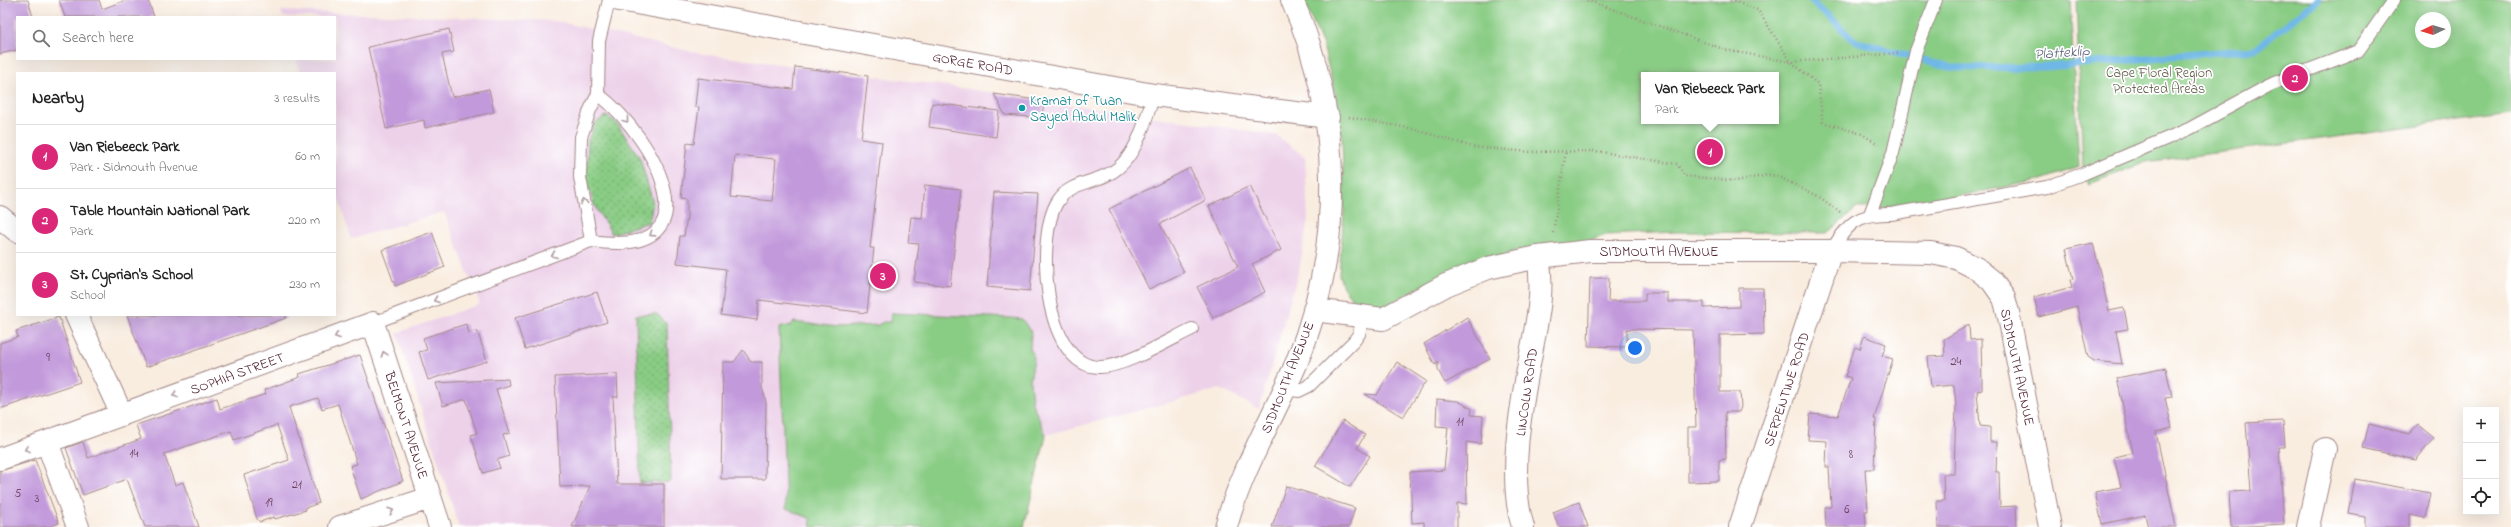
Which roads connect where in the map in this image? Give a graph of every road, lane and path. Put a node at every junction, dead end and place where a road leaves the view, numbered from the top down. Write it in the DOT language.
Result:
graph roads {
  1 [pos="608,0"];
  2 [pos="619,0"];
  3 [pos="1292,0"];
  4 [pos="1587,0"];
  5 [pos="1730,0"];
  6 [pos="1936,0"];
  7 [pos="2394,0"];
  8 [pos="1916,52"];
  9 [pos="1791,62"];
  10 [pos="598,94"];
  11 [pos="1154,95"];
  12 [pos="1327,115"];
  13 [pos="1566,151"];
  14 [pos="1893,153"];
  15 [pos="1870,214"];
  16 [pos="0,217"];
  17 [pos="1854,224"];
  18 [pos="16,230"];
  19 [pos="591,241"];
  20 [pos="1831,250"];
  21 [pos="1546,256"];
  22 [pos="1314,310"];
  23 [pos="76,316"];
  24 [pos="1363,318"];
  25 [pos="373,323"];
  26 [pos="1192,329"];
  27 [pos="1285,389"];
  28 [pos="122,415"];
  29 [pos="48,442"];
  30 [pos="2325,449"];
  31 [pos="0,459"];
  32 [pos="430,498"];
  33 [pos="78,527"];
  34 [pos="340,527"];
  35 [pos="440,527"];
  36 [pos="1226,527"];
  37 [pos="1523,527"];
  38 [pos="1740,527"];
  39 [pos="2050,527"];
  40 [pos="2308,527"];
  1 -- 10 [label="lane"];
  2 -- 11 [label="street, GORGE ROAD"];
  3 -- 12 [label="street"];
  4 -- 9 [label="path"];
  5 -- 9 [label="path"];
  6 -- 8 [label="lane"];
  7 -- 15 [label="lane"];
  8 -- 9 [label="path"];
  8 -- 14 [label="lane"];
  9 -- 14 [label="path"];
  19 -- 10 [label="lane, one-way"];
  10 -- 19 [label="lane, one-way"];
  11 -- 12 [label="street, GORGE ROAD"];
  11 -- 26 [label="lane"];
  12 -- 13 [label="path"];
  12 -- 22 [label="street"];
  13 -- 17 [label="path"];
  13 -- 21 [label="path"];
  14 -- 15 [label="lane"];
  15 -- 17 [label="lane"];
  16 -- 18 [label="street"];
  17 -- 20 [label="lane"];
  19 -- 25 [label="lane, SOPHIA STREET, one-way"];
  20 -- 21 [label="street, SIDMOUTH AVENUE"];
  20 -- 38 [label="street, SERPENTINE ROAD"];
  20 -- 39 [label="street, SIDMOUTH AVENUE"];
  21 -- 24 [label="street, SIDMOUTH AVENUE"];
  21 -- 37 [label="street, LINCOLN ROAD"];
  22 -- 24 [label="street, SIDMOUTH AVENUE"];
  22 -- 27 [label="street, SIDMOUTH AVENUE"];
  23 -- 28 [label="street"];
  24 -- 27 [label="lane"];
  25 -- 28 [label="street, SOPHIA STREET, one-way"];
  32 -- 25 [label="street, BELMONT AVENUE, one-way"];
  27 -- 36 [label="street, SIDMOUTH AVENUE"];
  28 -- 29 [label="street, SOPHIA STREET"];
  29 -- 31 [label="street, SOPHIA STREET, one-way"];
  29 -- 33 [label="street"];
  30 -- 40 [label="street"];
  34 -- 32 [label="street, one-way"];
  32 -- 35 [label="street, BELMONT AVENUE"];
}
